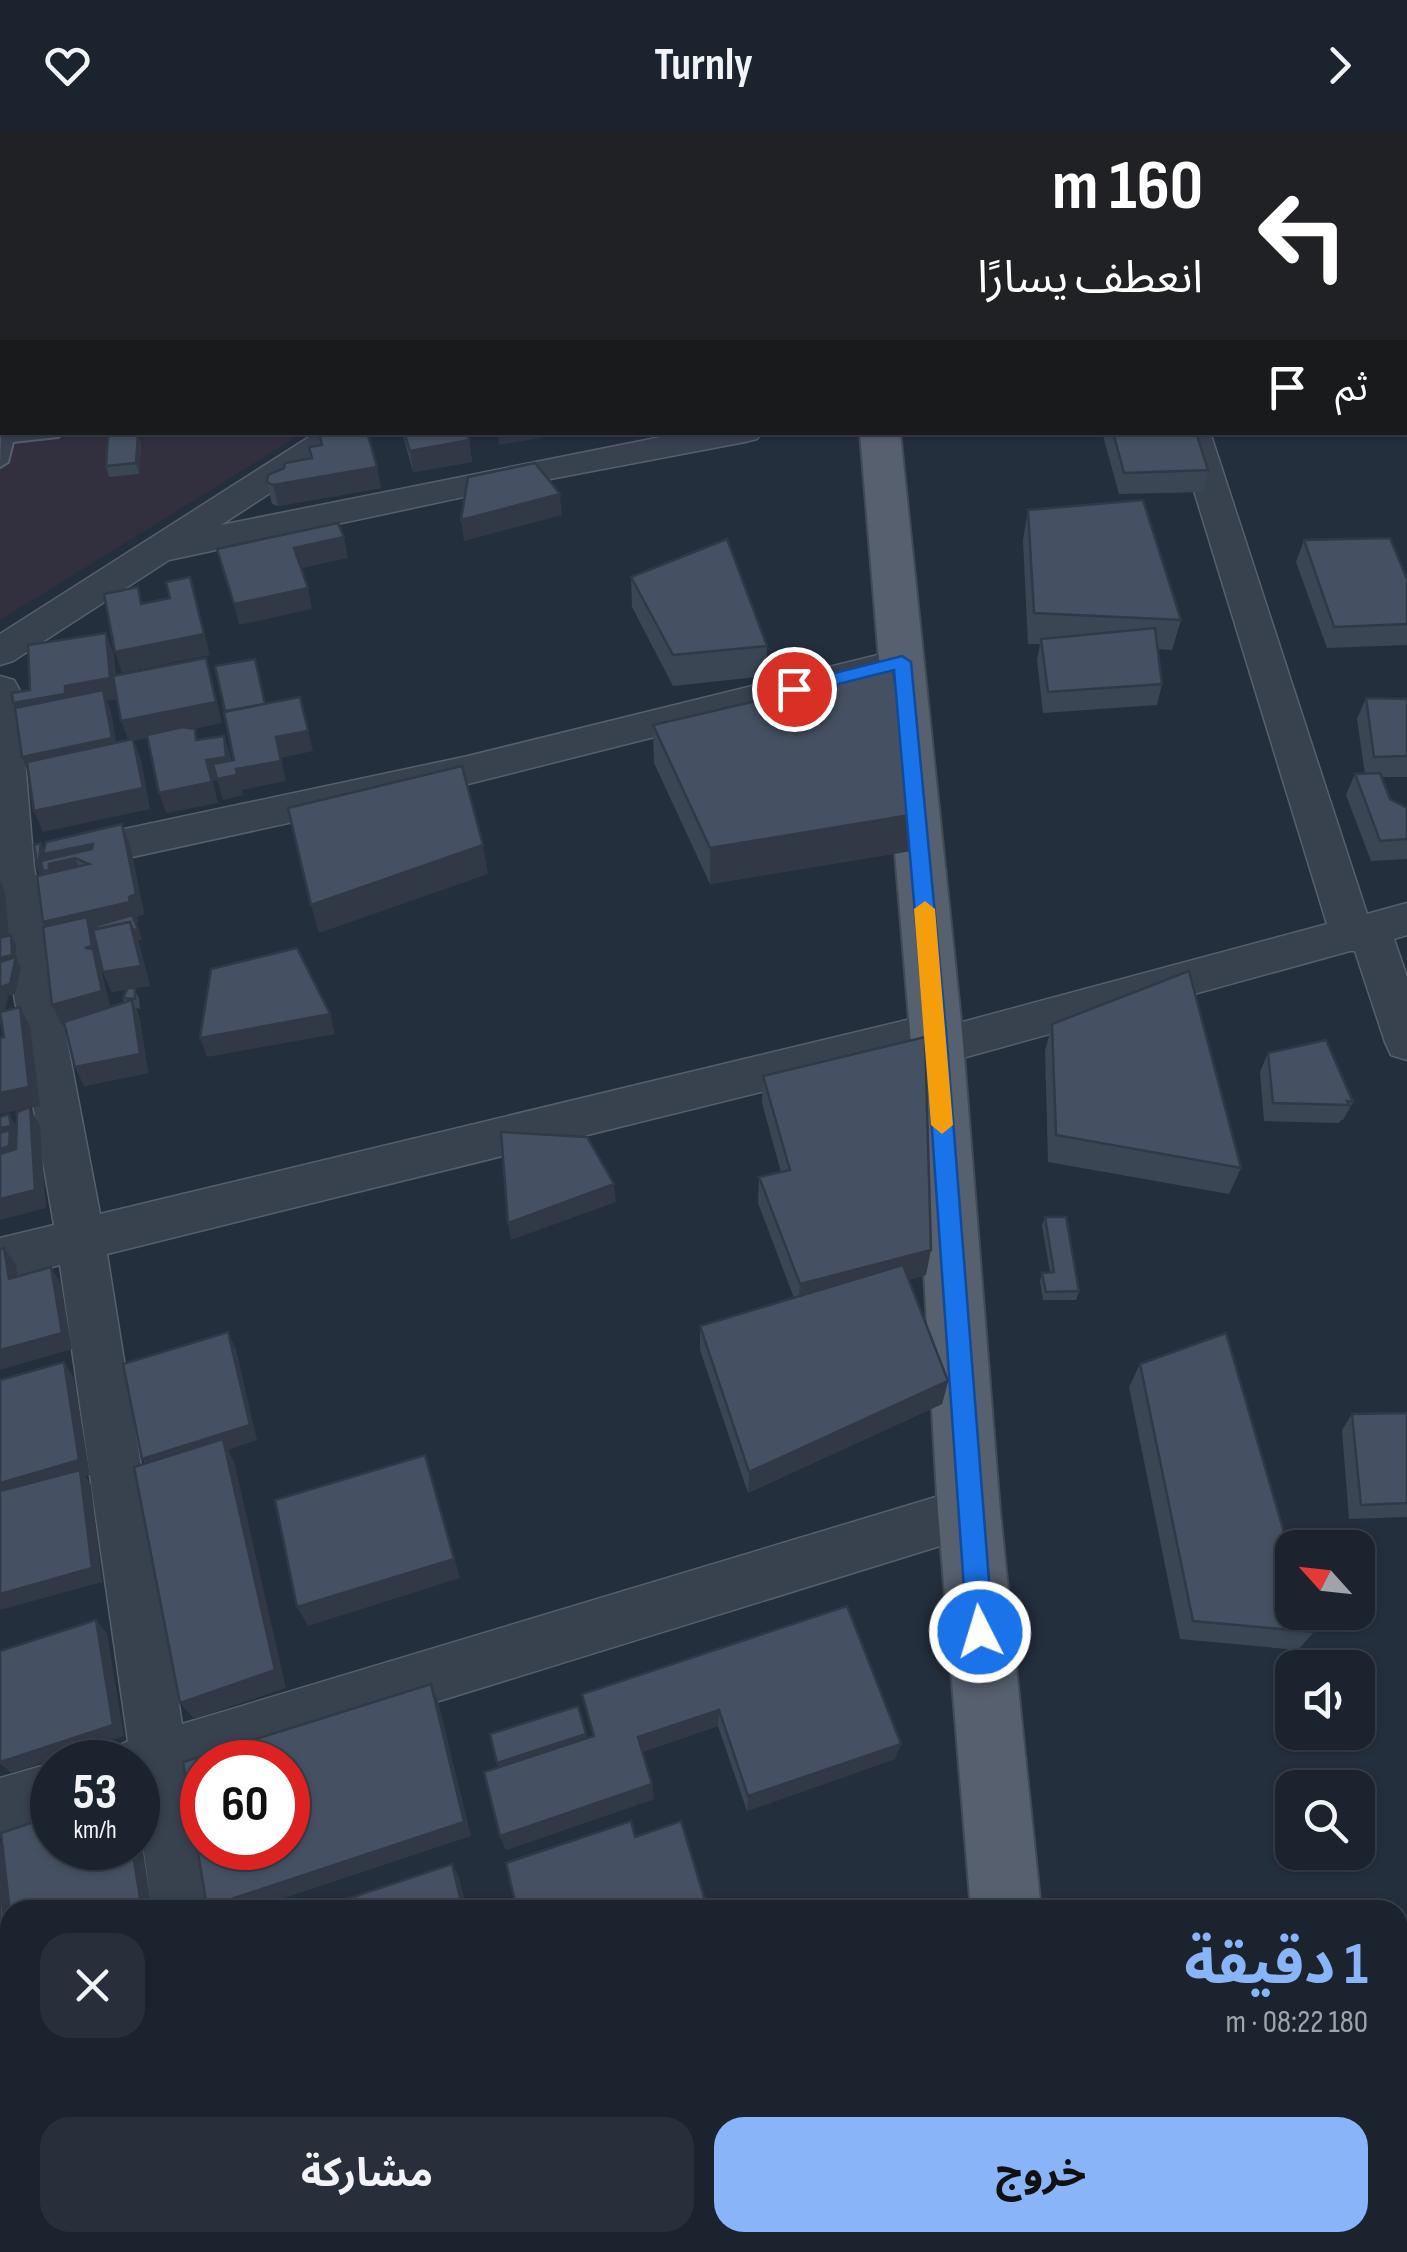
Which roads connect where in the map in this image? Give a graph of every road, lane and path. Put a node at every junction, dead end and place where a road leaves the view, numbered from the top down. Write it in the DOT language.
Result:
graph roads {
  1 [pos="31,435"];
  2 [pos="336,435"];
  3 [pos="729,435"];
  4 [pos="880,435"];
  5 [pos="1194,435"];
  6 [pos="4,438"];
  7 [pos="0,462"];
  8 [pos="164,549"];
  9 [pos="0,652"];
  10 [pos="902,662"];
  11 [pos="0,689"];
  12 [pos="7,869"];
  13 [pos="1376,927"];
  14 [pos="936,1039"];
  15 [pos="1407,1042"];
  16 [pos="80,1238"];
  17 [pos="0,1260"];
  18 [pos="969,1512"];
  19 [pos="145,1740"];
  20 [pos="160,1759"];
  21 [pos="30,1799"];
  22 [pos="0,1808"];
  23 [pos="160,1815"];
  24 [pos="180,1900"];
  25 [pos="1005,1900"];
  1 -- 6 [label="lane"];
  2 -- 8 [label="street"];
  3 -- 8 [label="street"];
  4 -- 10 [label="main road"];
  5 -- 13 [label="street"];
  6 -- 7 [label="lane"];
  8 -- 9 [label="street"];
  10 -- 12 [label="street"];
  10 -- 14 [label="main road"];
  11 -- 12 [label="street"];
  12 -- 16 [label="street"];
  13 -- 14 [label="street"];
  13 -- 15 [label="street"];
  14 -- 16 [label="street"];
  14 -- 18 [label="main road"];
  16 -- 17 [label="street"];
  16 -- 19 [label="street"];
  18 -- 20 [label="street"];
  18 -- 25 [label="main road"];
  21 -- 22 [label="street"];
  23 -- 24 [label="street"];
}
